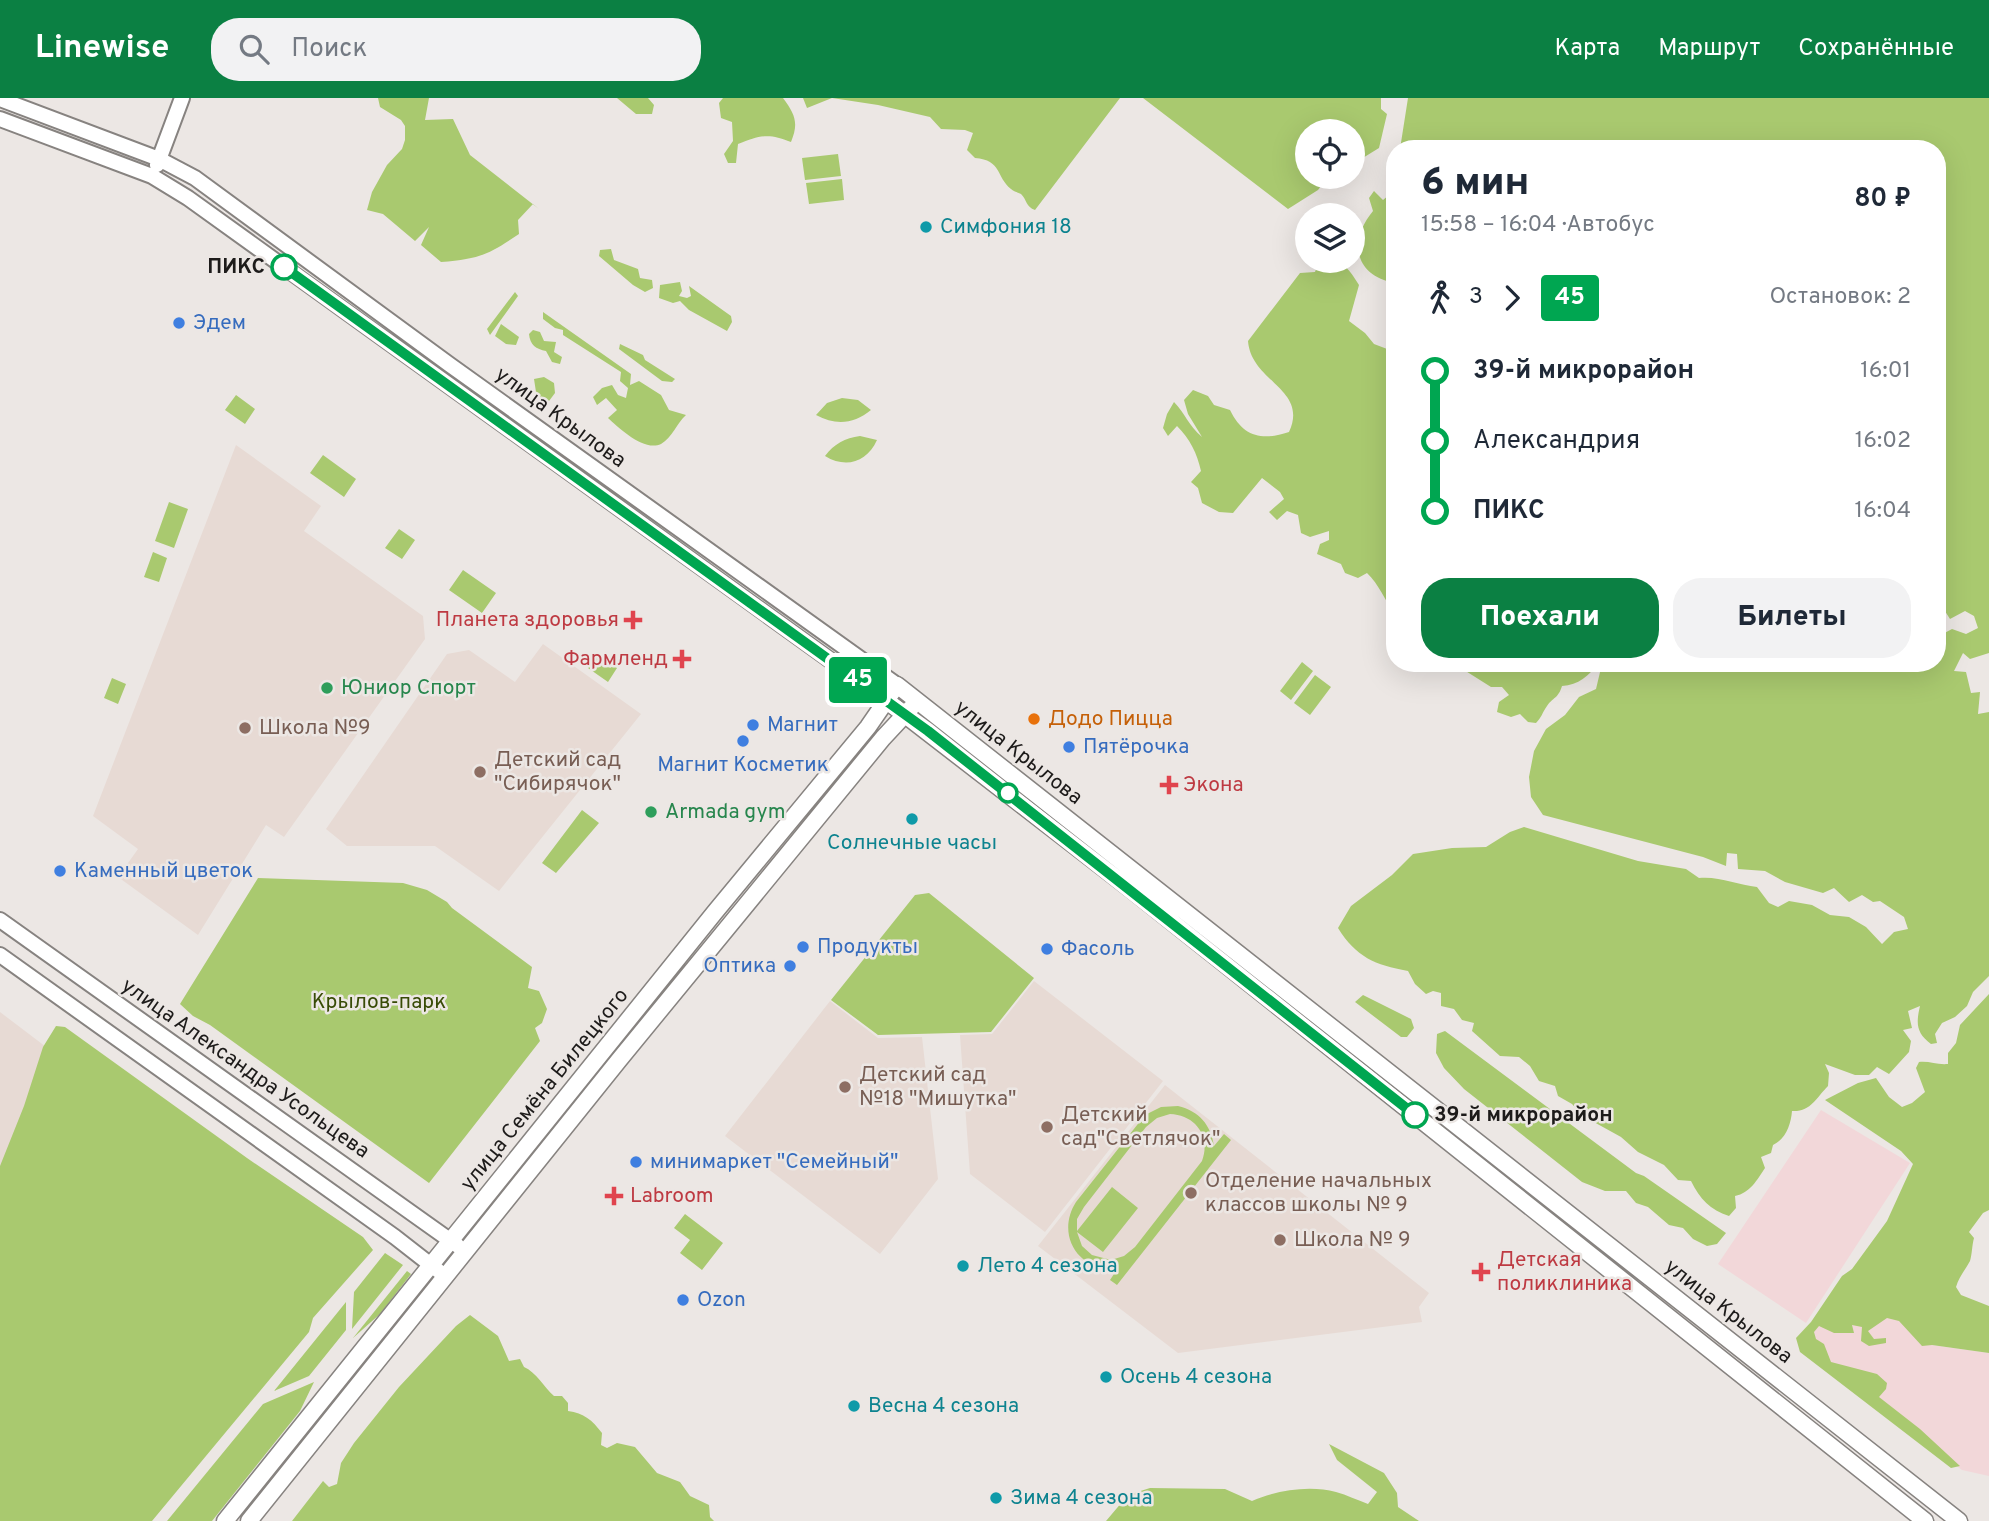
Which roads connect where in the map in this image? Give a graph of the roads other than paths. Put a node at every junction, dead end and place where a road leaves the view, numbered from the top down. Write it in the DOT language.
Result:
graph roads {
  1 [pos="182,98"];
  2 [pos="0,99"];
  3 [pos="0,119"];
  4 [pos="159,159"];
  5 [pos="152,176"];
  6 [pos="897,685"];
  7 [pos="887,701"];
  8 [pos="918,701"];
  9 [pos="906,715"];
  10 [pos="0,920"];
  11 [pos="0,955"];
  12 [pos="451,1241"];
  13 [pos="465,1251"];
  14 [pos="431,1265"];
  15 [pos="445,1276"];
  16 [pos="1749,1355"];
  17 [pos="1737,1371"];
  18 [pos="225,1521"];
  19 [pos="249,1521"];
  20 [pos="1926,1521"];
  21 [pos="1959,1521"];
  1 -- 4 [label="main road"];
  2 -- 4 [label="main road, улица Крылова"];
  3 -- 5 [label="main road, улица Крылова"];
  4 -- 5 [label="main road"];
  4 -- 6 [label="main road, улица Крылова"];
  5 -- 7 [label="main road, улица Крылова"];
  6 -- 7 [label="main road, улица Семёна Билецкого"];
  6 -- 8 [label="main road, улица Крылова"];
  7 -- 9 [label="main road, улица Крылова"];
  7 -- 12 [label="main road, улица Семёна Билецкого"];
  8 -- 9 [label="main road, улица Семёна Билецкого"];
  8 -- 16 [label="main road, улица Крылова"];
  9 -- 13 [label="main road, улица Семёна Билецкого"];
  9 -- 17 [label="main road, улица Крылова"];
  10 -- 12 [label="main road, улица Александра Усольцева"];
  11 -- 14 [label="main road"];
  12 -- 13 [label="main road, улица Александра Усольцева"];
  12 -- 14 [label="main road, улица Семёна Билецкого"];
  13 -- 15 [label="main road"];
  14 -- 15 [label="main road"];
  14 -- 18 [label="main road, улица Семёна Билецкого"];
  15 -- 19 [label="main road"];
  16 -- 17 [label="main road"];
  16 -- 21 [label="main road, улица Крылова"];
  17 -- 20 [label="main road, улица Крылова"];
}
